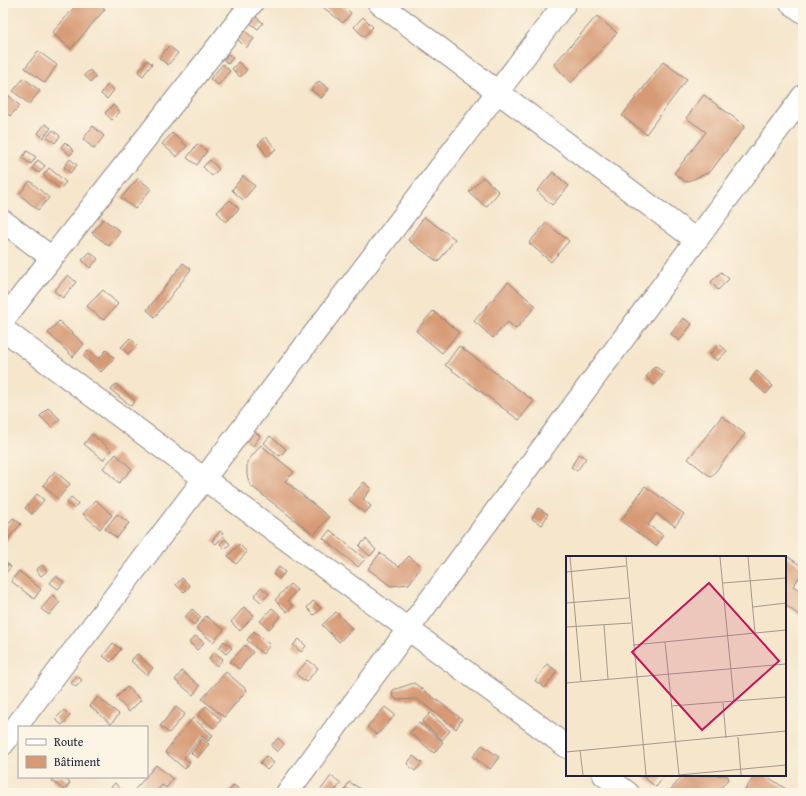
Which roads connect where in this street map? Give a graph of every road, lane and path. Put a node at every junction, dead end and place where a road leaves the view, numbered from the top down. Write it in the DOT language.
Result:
graph roads {
  1 [pos="252,3"];
  2 [pos="379,3"];
  3 [pos="566,3"];
  4 [pos="791,3"];
  5 [pos="803,12"];
  6 [pos="497,92"];
  7 [pos="803,96"];
  8 [pos="3,221"];
  9 [pos="696,240"];
  10 [pos="52,258"];
  11 [pos="3,320"];
  12 [pos="3,329"];
  13 [pos="203,480"];
  14 [pos="409,629"];
  15 [pos="3,744"];
  16 [pos="566,746"];
  17 [pos="605,776"];
  18 [pos="288,793"];
  19 [pos="628,793"];
  1 -- 10 [label="street"];
  2 -- 6 [label="street"];
  3 -- 6 [label="street"];
  4 -- 5 [label="street"];
  6 -- 9 [label="street"];
  6 -- 13 [label="street"];
  7 -- 9 [label="street"];
  8 -- 10 [label="street"];
  9 -- 14 [label="street"];
  10 -- 11 [label="street"];
  12 -- 13 [label="street"];
  13 -- 14 [label="street"];
  13 -- 15 [label="street"];
  14 -- 16 [label="street"];
  14 -- 18 [label="street"];
  17 -- 19 [label="street"];
}
